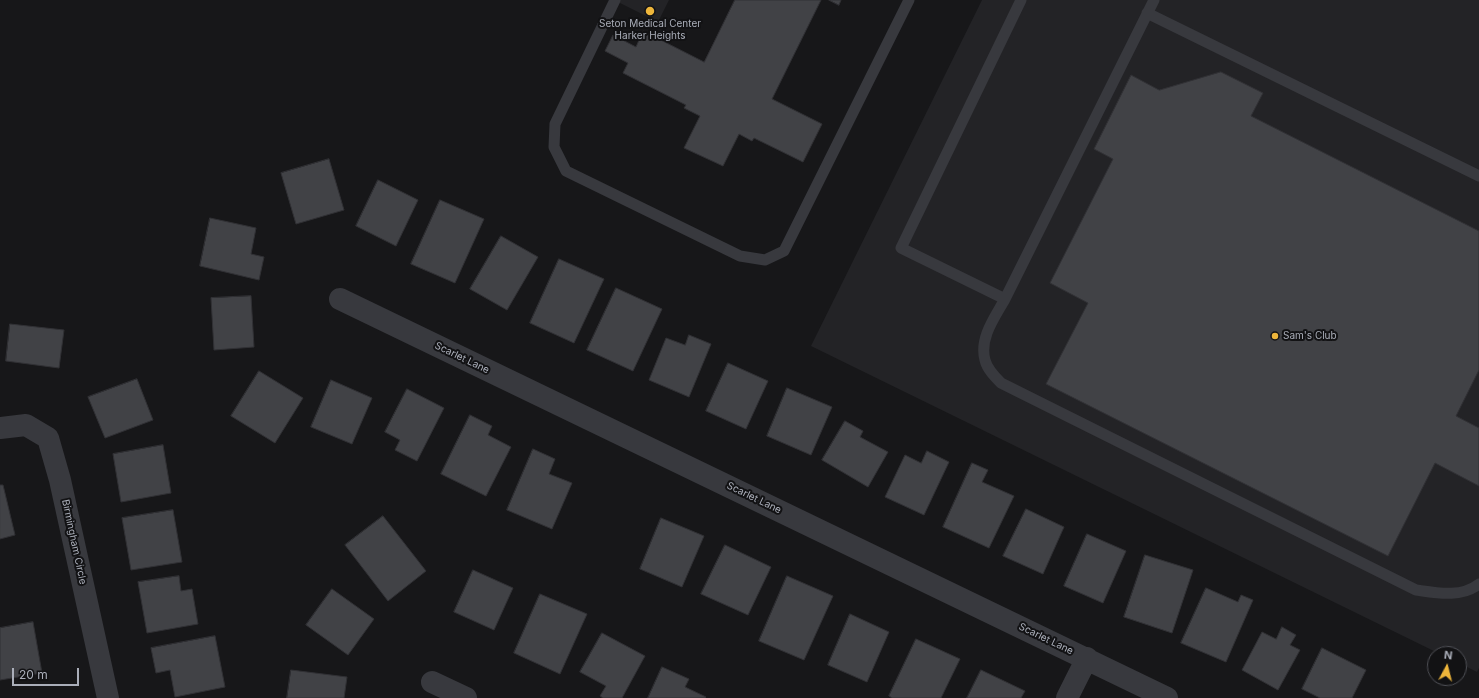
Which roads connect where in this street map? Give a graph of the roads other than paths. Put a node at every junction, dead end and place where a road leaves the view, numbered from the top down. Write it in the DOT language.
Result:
graph roads {
  1 [pos="615,0"];
  2 [pos="909,0"];
  3 [pos="1021,0"];
  4 [pos="1154,0"];
  5 [pos="1147,13"];
  6 [pos="1479,176"];
  7 [pos="340,299"];
  8 [pos="1005,299"];
  9 [pos="0,428"];
  10 [pos="1479,584"];
  11 [pos="1087,658"];
  12 [pos="432,682"];
  13 [pos="108,698"];
  14 [pos="466,698"];
  15 [pos="1067,698"];
  16 [pos="1167,698"];
  1 -- 2 [label="lane"];
  3 -- 8 [label="lane"];
  4 -- 5 [label="lane"];
  5 -- 6 [label="lane"];
  5 -- 8 [label="lane"];
  7 -- 11 [label="street, Scarlet Lane"];
  8 -- 10 [label="lane"];
  9 -- 13 [label="street, Birmingham Circle"];
  11 -- 15 [label="street"];
  11 -- 16 [label="street, Scarlet Lane"];
  12 -- 14 [label="street"];
}
